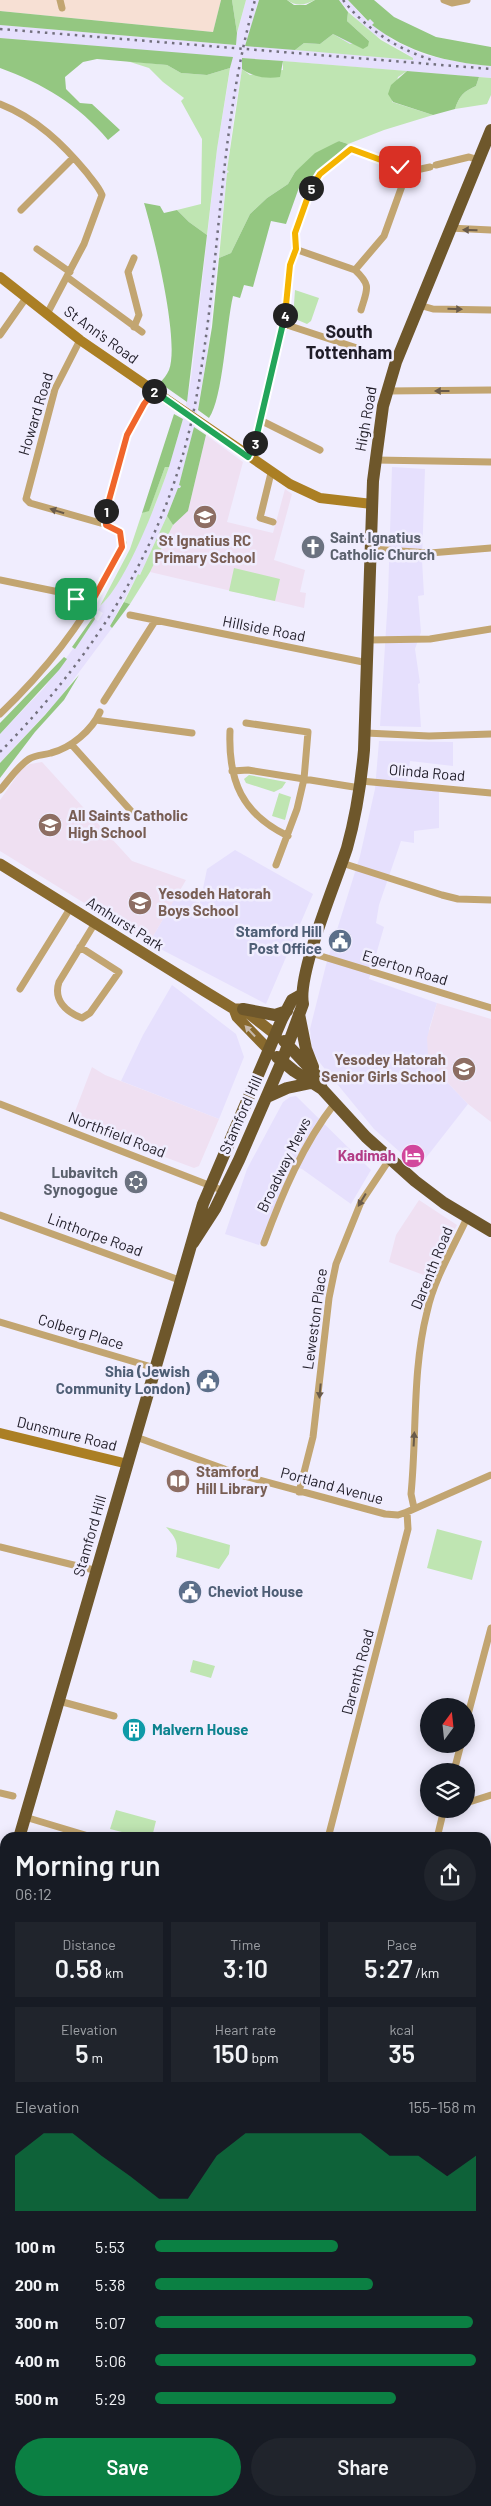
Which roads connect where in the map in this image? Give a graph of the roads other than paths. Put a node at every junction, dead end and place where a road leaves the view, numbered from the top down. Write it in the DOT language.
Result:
graph roads {
  1 [pos="444,0"];
  2 [pos="467,0"];
  3 [pos="0,104"];
  4 [pos="491,130"];
  5 [pos="484,154"];
  6 [pos="73,158"];
  7 [pos="407,172"];
  8 [pos="21,210"];
  9 [pos="449,228"];
  10 [pos="491,230"];
  11 [pos="37,249"];
  12 [pos="296,249"];
  13 [pos="134,258"];
  14 [pos="355,270"];
  15 [pos="68,274"];
  16 [pos="0,277"];
  17 [pos="26,298"];
  18 [pos="418,305"];
  19 [pos="361,310"];
  20 [pos="491,310"];
  21 [pos="47,314"];
  22 [pos="284,324"];
  23 [pos="134,327"];
  24 [pos="142,332"];
  25 [pos="0,335"];
  26 [pos="80,340"];
  27 [pos="357,348"];
  28 [pos="491,390"];
  29 [pos="154,391"];
  30 [pos="387,391"];
  31 [pos="260,420"];
  32 [pos="320,450"];
  33 [pos="248,457"];
  34 [pos="375,460"];
  35 [pos="491,462"];
  36 [pos="271,473"];
  37 [pos="372,504"];
  38 [pos="273,522"];
  39 [pos="106,525"];
  40 [pos="491,548"];
  41 [pos="371,549"];
  42 [pos="0,580"];
  43 [pos="89,607"];
  44 [pos="130,615"];
  45 [pos="155,621"];
  46 [pos="491,629"];
  47 [pos="368,640"];
  48 [pos="368,663"];
  49 [pos="104,701"];
  50 [pos="1,710"];
  51 [pos="100,712"];
  52 [pos="96,720"];
  53 [pos="246,724"];
  54 [pos="230,731"];
  55 [pos="192,733"];
  56 [pos="366,733"];
  57 [pos="491,734"];
  58 [pos="71,744"];
  59 [pos="232,771"];
  60 [pos="304,779"];
  61 [pos="361,784"];
  62 [pos="0,790"];
  63 [pos="491,793"];
  64 [pos="132,812"];
  65 [pos="288,836"];
  66 [pos="342,863"];
  67 [pos="0,864"];
  68 [pos="276,865"];
  69 [pos="491,900"];
  70 [pos="70,907"];
  71 [pos="95,923"];
  72 [pos="80,947"];
  73 [pos="311,953"];
  74 [pos="20,989"];
  75 [pos="301,994"];
  76 [pos="491,1008"];
  77 [pos="239,1009"];
  78 [pos="287,1011"];
  79 [pos="300,1014"];
  80 [pos="276,1035"];
  81 [pos="288,1045"];
  82 [pos="269,1050"];
  83 [pos="282,1061"];
  84 [pos="317,1083"];
  85 [pos="267,1097"];
  86 [pos="335,1103"];
  87 [pos="0,1104"];
  88 [pos="229,1140"];
  89 [pos="245,1147"];
  90 [pos="389,1160"];
  91 [pos="210,1185"];
  92 [pos="224,1190"];
  93 [pos="0,1215"];
  94 [pos="467,1218"];
  95 [pos="491,1231"];
  96 [pos="193,1243"];
  97 [pos="264,1243"];
  98 [pos="182,1281"];
  99 [pos="0,1322"];
  100 [pos="155,1368"];
  101 [pos="0,1433"];
  102 [pos="136,1437"];
  103 [pos="128,1464"];
  104 [pos="491,1474"];
  105 [pos="299,1492"];
  106 [pos="411,1510"];
  107 [pos="0,1547"];
  108 [pos="98,1571"];
  109 [pos="491,1628"];
  110 [pos="472,1698"];
  111 [pos="60,1701"];
  112 [pos="114,1716"];
  113 [pos="0,1793"];
  114 [pos="491,1795"];
  115 [pos="13,1796"];
  116 [pos="475,1800"];
  117 [pos="25,1817"];
  118 [pos="442,1818"];
  119 [pos="21,1832"];
  120 [pos="75,1832"];
  121 [pos="330,1832"];
  122 [pos="438,1832"];
  1 -- 2 [label="street"];
  3 -- 6 [label="street"];
  4 -- 5 [label="highway, High Road"];
  5 -- 7 [label="street"];
  5 -- 9 [label="highway, High Road"];
  6 -- 8 [label="street"];
  6 -- 15 [label="street"];
  7 -- 12 [label="street"];
  7 -- 14 [label="street"];
  10 -- 9 [label="street, one-way"];
  9 -- 18 [label="highway, High Road"];
  11 -- 15 [label="street"];
  12 -- 14 [label="street"];
  12 -- 22 [label="street"];
  13 -- 23 [label="street"];
  14 -- 19 [label="street"];
  15 -- 21 [label="street"];
  15 -- 23 [label="street"];
  16 -- 17 [label="main road, St Ann's Road"];
  17 -- 21 [label="main road, St Ann's Road"];
  17 -- 25 [label="street"];
  18 -- 20 [label="street, one-way"];
  18 -- 30 [label="highway, High Road"];
  21 -- 26 [label="main road, St Ann's Road"];
  22 -- 27 [label="street"];
  22 -- 31 [label="street"];
  23 -- 24 [label="street"];
  26 -- 29 [label="main road, St Ann's Road"];
  39 -- 26 [label="street, Howard Road, one-way"];
  28 -- 30 [label="street, one-way"];
  29 -- 33 [label="main road, St Ann's Road"];
  29 -- 39 [label="street"];
  30 -- 34 [label="highway, High Road"];
  31 -- 32 [label="street"];
  31 -- 33 [label="street"];
  33 -- 36 [label="main road, St Ann's Road"];
  34 -- 35 [label="street"];
  34 -- 37 [label="highway, High Road"];
  36 -- 37 [label="main road, St Ann's Road"];
  36 -- 38 [label="street"];
  37 -- 41 [label="highway, High Road"];
  39 -- 43 [label="street"];
  40 -- 41 [label="street"];
  41 -- 47 [label="highway, High Road"];
  42 -- 43 [label="street"];
  43 -- 50 [label="street"];
  44 -- 45 [label="street, Hillside Road"];
  45 -- 48 [label="street, Hillside Road"];
  45 -- 49 [label="street"];
  46 -- 47 [label="street"];
  47 -- 48 [label="highway, High Road"];
  48 -- 56 [label="highway, High Road"];
  51 -- 52 [label="street"];
  52 -- 55 [label="street"];
  52 -- 58 [label="street"];
  53 -- 60 [label="street"];
  54 -- 59 [label="street"];
  56 -- 57 [label="street"];
  56 -- 61 [label="highway, Stamford Hill"];
  58 -- 62 [label="street"];
  58 -- 64 [label="street"];
  59 -- 60 [label="street, Olinda Road"];
  59 -- 65 [label="street"];
  60 -- 61 [label="street, Olinda Road"];
  60 -- 65 [label="street"];
  61 -- 63 [label="street, Olinda Road"];
  61 -- 66 [label="highway, Stamford Hill"];
  65 -- 68 [label="street"];
  66 -- 69 [label="street"];
  66 -- 73 [label="highway, Stamford Hill"];
  67 -- 70 [label="main road, Amhurst Park"];
  70 -- 71 [label="main road, Amhurst Park"];
  70 -- 74 [label="street"];
  71 -- 72 [label="street"];
  71 -- 77 [label="main road, Amhurst Park"];
  72 -- 72 [label="street"];
  73 -- 75 [label="highway, Stamford Hill"];
  73 -- 76 [label="street, Egerton Road"];
  75 -- 78 [label="highway, Stamford Hill"];
  75 -- 79 [label="highway, Stamford Hill"];
  77 -- 78 [label="highway"];
  77 -- 80 [label="main road, Amhurst Park"];
  82 -- 77 [label="main road, Amhurst Park, one-way"];
  78 -- 80 [label="highway, Stamford Hill"];
  79 -- 81 [label="highway, Stamford Hill"];
  79 -- 84 [label="highway"];
  80 -- 81 [label="highway"];
  80 -- 82 [label="highway, Stamford Hill"];
  81 -- 83 [label="highway, Stamford Hill"];
  81 -- 84 [label="highway"];
  82 -- 83 [label="highway"];
  82 -- 88 [label="highway, Stamford Hill"];
  83 -- 84 [label="highway"];
  83 -- 85 [label="highway, Stamford Hill"];
  84 -- 85 [label="highway"];
  84 -- 86 [label="highway"];
  85 -- 89 [label="highway, Stamford Hill"];
  86 -- 90 [label="highway"];
  86 -- 97 [label="street, Broadway Mews"];
  87 -- 91 [label="street, Northfield Road"];
  88 -- 89 [label="highway"];
  88 -- 91 [label="highway, Stamford Hill"];
  89 -- 92 [label="highway, Stamford Hill"];
  90 -- 94 [label="highway"];
  90 -- 105 [label="street, Leweston Place, one-way"];
  91 -- 92 [label="street, Northfield Road"];
  91 -- 96 [label="highway, Stamford Hill"];
  92 -- 96 [label="highway, Stamford Hill"];
  93 -- 98 [label="street, Linthorpe Road"];
  94 -- 95 [label="highway"];
  106 -- 94 [label="street, Darenth Road, one-way"];
  96 -- 98 [label="highway, Stamford Hill"];
  98 -- 100 [label="highway, Stamford Hill"];
  99 -- 100 [label="street, Colberg Place"];
  100 -- 102 [label="highway, Stamford Hill"];
  101 -- 103 [label="main road, Dunsmure Road"];
  102 -- 103 [label="highway, Stamford Hill"];
  102 -- 105 [label="street, Portland Avenue"];
  103 -- 108 [label="highway, Stamford Hill"];
  104 -- 106 [label="street, Portland Avenue"];
  105 -- 106 [label="street, Portland Avenue"];
  106 -- 121 [label="street, Darenth Road"];
  107 -- 108 [label="street"];
  108 -- 111 [label="highway, Stamford Hill"];
  109 -- 110 [label="street"];
  111 -- 112 [label="street"];
  111 -- 117 [label="highway, Stamford Hill"];
  113 -- 115 [label="street"];
  114 -- 116 [label="street"];
  117 -- 119 [label="highway, Stamford Hill"];
  117 -- 120 [label="street"];
  118 -- 122 [label="street"];
}
